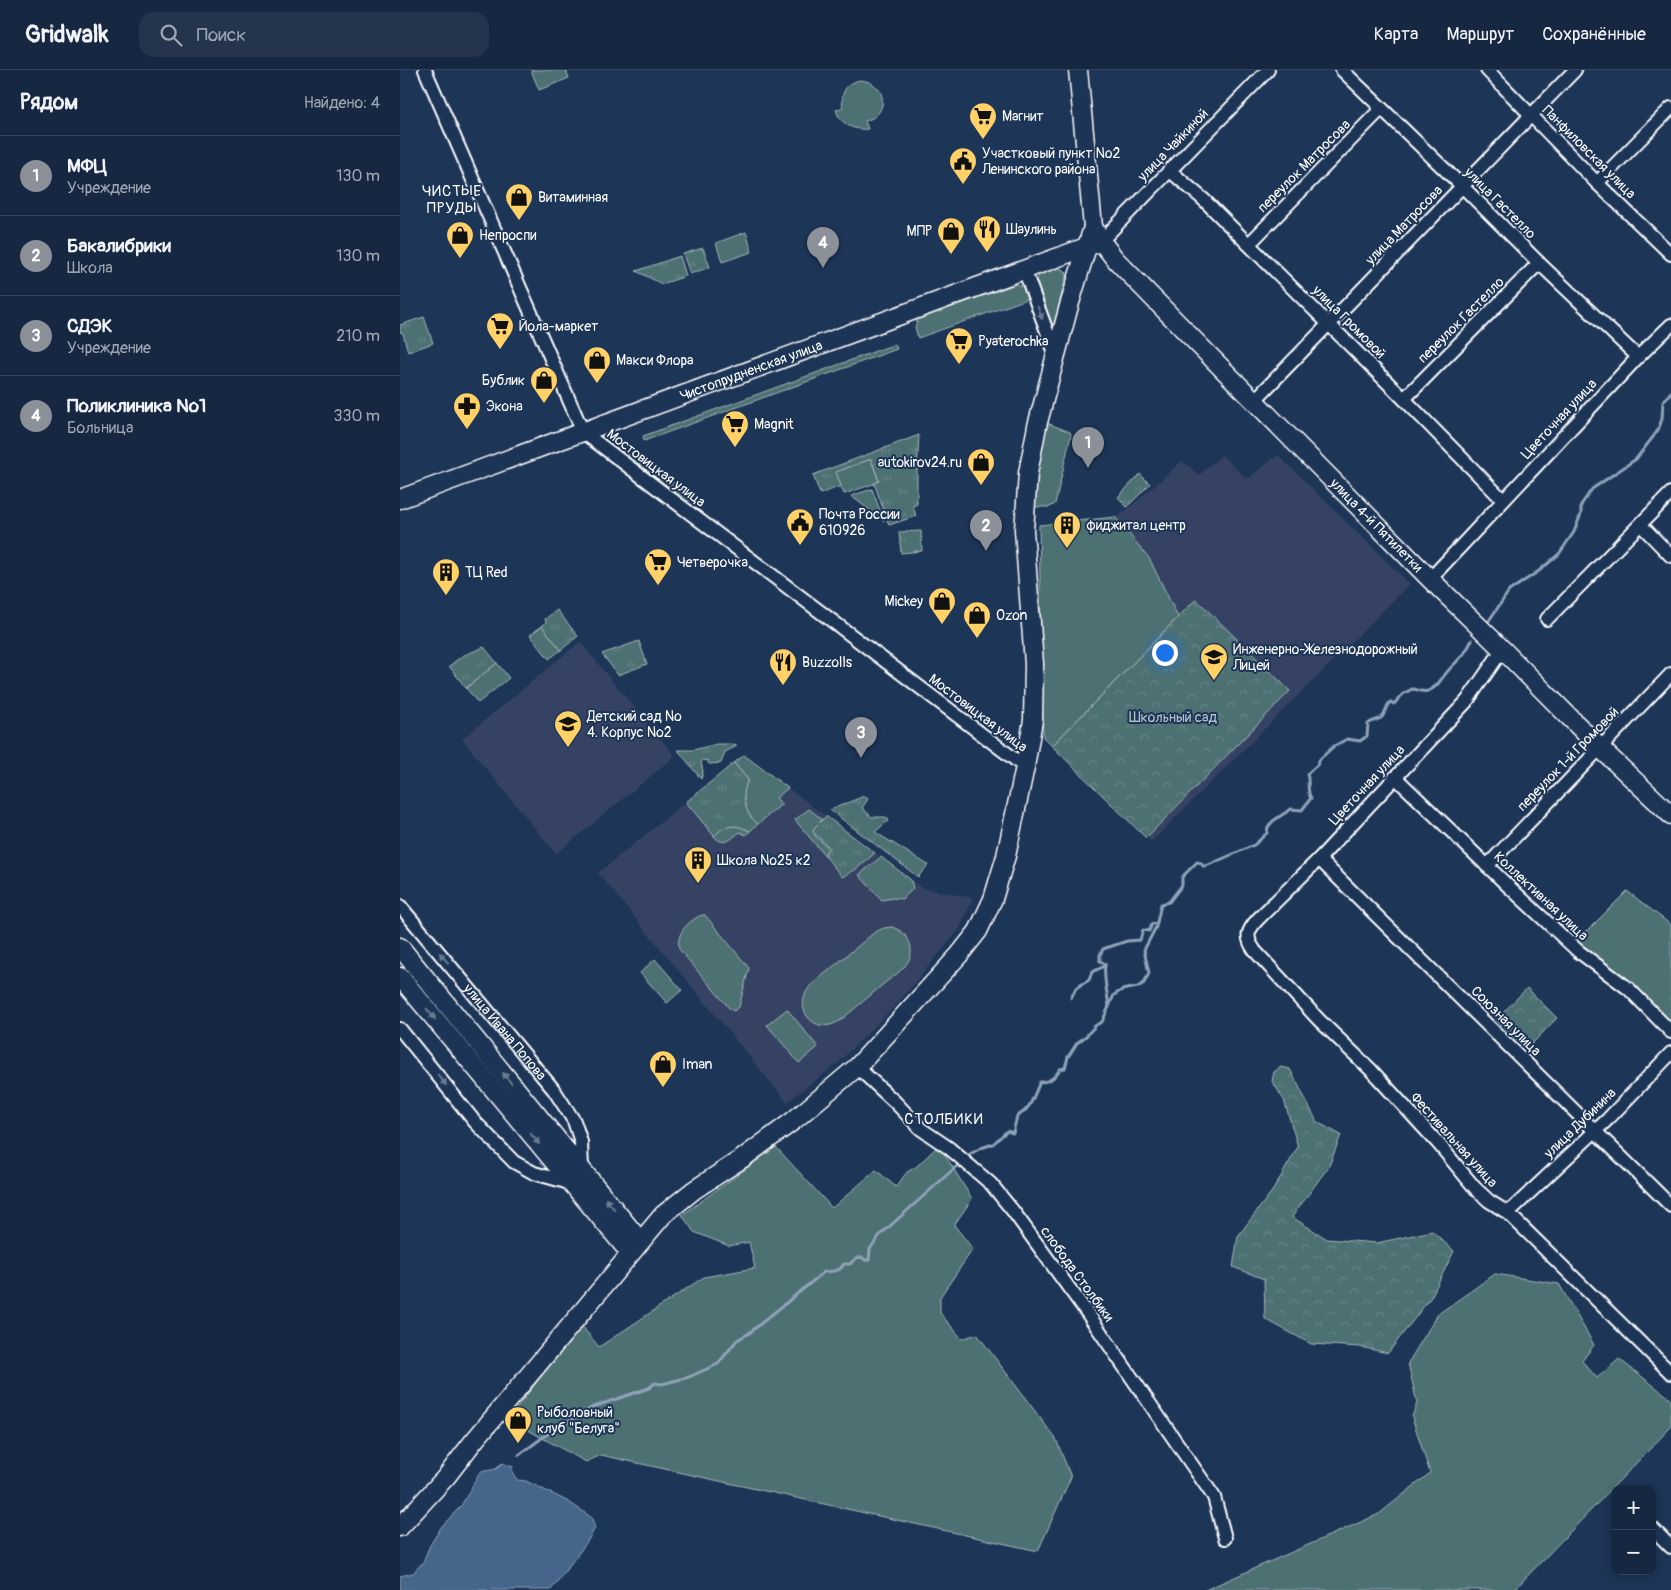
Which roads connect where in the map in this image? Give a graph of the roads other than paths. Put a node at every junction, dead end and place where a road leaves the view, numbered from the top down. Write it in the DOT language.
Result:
graph roads {
  1 [pos="424,70"];
  2 [pos="1078,70"];
  3 [pos="1268,70"];
  4 [pos="1342,70"];
  5 [pos="1487,70"];
  6 [pos="1575,70"];
  7 [pos="1671,108"];
  8 [pos="1381,109"];
  9 [pos="1531,116"];
  10 [pos="1169,170"];
  11 [pos="1597,183"];
  12 [pos="1463,187"];
  13 [pos="1093,238"];
  14 [pos="1249,244"];
  15 [pos="1671,254"];
  16 [pos="1539,263"];
  17 [pos="1024,269"];
  18 [pos="1329,324"];
  19 [pos="1671,325"];
  20 [pos="1056,356"];
  21 [pos="1638,357"];
  22 [pos="1404,399"];
  23 [pos="1254,401"];
  24 [pos="583,432"];
  25 [pos="1671,493"];
  26 [pos="400,499"];
  27 [pos="1503,500"];
  28 [pos="1641,525"];
  29 [pos="1671,556"];
  30 [pos="1430,579"];
  31 [pos="1547,619"];
  32 [pos="1504,650"];
  33 [pos="1671,674"];
  34 [pos="1599,747"];
  35 [pos="1025,767"];
  36 [pos="1395,777"];
  37 [pos="1671,815"];
  38 [pos="1319,858"];
  39 [pos="1486,866"];
  40 [pos="400,906"];
  41 [pos="1248,936"];
  42 [pos="400,947"];
  43 [pos="400,977"];
  44 [pos="400,1029"];
  45 [pos="1671,1032"];
  46 [pos="1671,1053"];
  47 [pos="857,1067"];
  48 [pos="1596,1130"];
  49 [pos="577,1177"];
  50 [pos="1671,1206"];
  51 [pos="1508,1213"];
  52 [pos="635,1247"];
  53 [pos="1671,1373"];
  54 [pos="400,1527"];
  55 [pos="1654,1530"];
  56 [pos="1225,1538"];
  57 [pos="1671,1547"];
  1 -- 24 [label="street, Мостовицкая улица"];
  2 -- 13 [label="main road"];
  3 -- 10 [label="street, улица Чайкиной"];
  4 -- 8 [label="street, улица Гастелло"];
  5 -- 9 [label="street, Панфиловская улица"];
  6 -- 9 [label="street, улица Матросова"];
  7 -- 11 [label="street"];
  8 -- 12 [label="street, улица Гастелло"];
  8 -- 14 [label="street, переулок Матросова"];
  9 -- 11 [label="street, Панфиловская улица"];
  9 -- 12 [label="street, улица Матросова"];
  10 -- 13 [label="street, улица Чайкиной"];
  10 -- 14 [label="street, улица Громовой"];
  11 -- 15 [label="street, Панфиловская улица"];
  12 -- 16 [label="street, улица Гастелло"];
  12 -- 18 [label="street, улица Матросова"];
  13 -- 17 [label="main road, Чистопрудненская улица"];
  13 -- 20 [label="main road"];
  13 -- 23 [label="main road, улица 4-й Пятилетки"];
  14 -- 18 [label="street, улица Громовой"];
  16 -- 21 [label="street, улица Гастелло"];
  16 -- 22 [label="street, переулок Гастелло"];
  17 -- 20 [label="street, one-way"];
  17 -- 24 [label="main road, Чистопрудненская улица"];
  18 -- 22 [label="street, улица Громовой"];
  18 -- 23 [label="street, улица Матросова"];
  19 -- 21 [label="street, Цветочная улица"];
  20 -- 35 [label="main road"];
  21 -- 27 [label="street, Цветочная улица"];
  22 -- 27 [label="street, улица Громовой"];
  23 -- 30 [label="main road, улица 4-й Пятилетки"];
  24 -- 26 [label="main road, Чистопрудненская улица"];
  24 -- 35 [label="street, Мостовицкая улица"];
  25 -- 28 [label="street"];
  27 -- 30 [label="street, Цветочная улица"];
  28 -- 29 [label="street"];
  28 -- 31 [label="street"];
  30 -- 32 [label="main road, улица 4-й Пятилетки"];
  32 -- 34 [label="main road, улица 4-й Пятилетки"];
  32 -- 36 [label="street, Цветочная улица"];
  33 -- 34 [label="street, переулок 1-й Громовой"];
  34 -- 37 [label="main road, улица 4-й Пятилетки"];
  34 -- 39 [label="street, переулок 1-й Громовой"];
  35 -- 47 [label="main road"];
  36 -- 38 [label="street, Цветочная улица"];
  36 -- 39 [label="street, Коллективная улица"];
  38 -- 41 [label="street, Цветочная улица"];
  38 -- 48 [label="street, Союзная улица"];
  39 -- 45 [label="street, Коллективная улица"];
  49 -- 40 [label="street, улица Ивана Попова, one-way"];
  41 -- 51 [label="street, Фестивальная улица"];
  49 -- 42 [label="main road, улица Ивана Попова, one-way"];
  43 -- 49 [label="main road, улица Ивана Попова, one-way"];
  44 -- 49 [label="street, one-way"];
  46 -- 48 [label="street, улица Дубинина"];
  47 -- 52 [label="main road"];
  47 -- 56 [label="street, слобода Столбики"];
  48 -- 50 [label="street, Союзная улица"];
  48 -- 51 [label="street, улица Дубинина"];
  49 -- 52 [label="main road, улица Ивана Попова"];
  51 -- 53 [label="street, Фестивальная улица"];
  52 -- 54 [label="main road"];
  55 -- 57 [label="street"];
}
